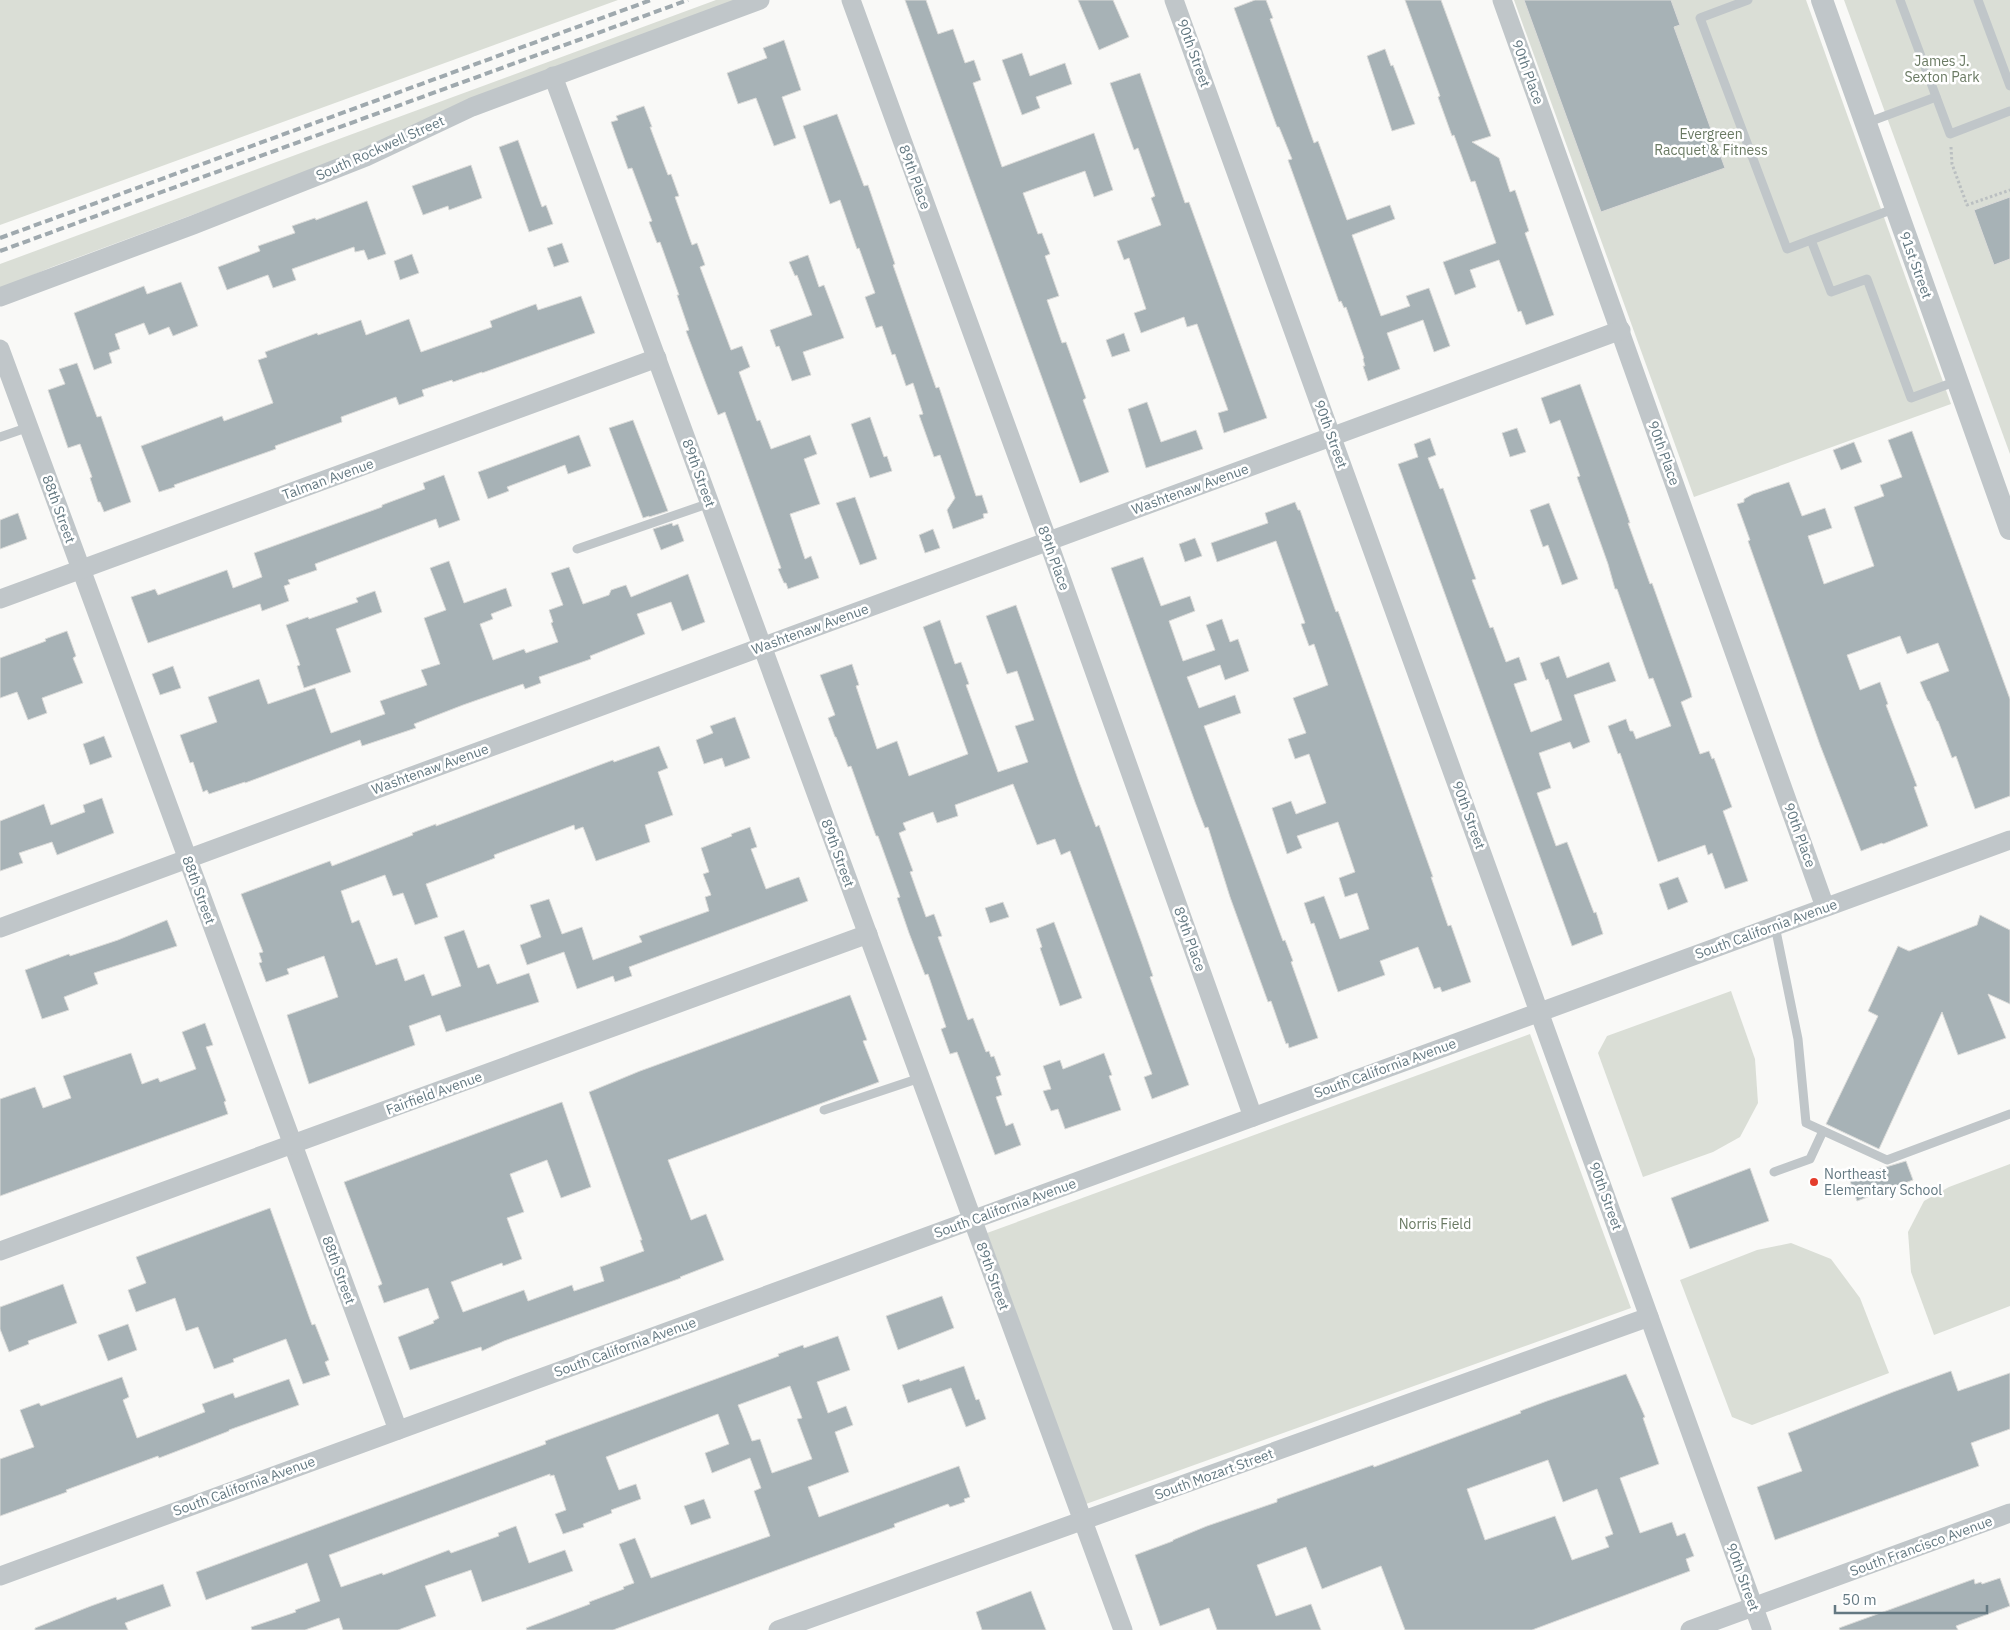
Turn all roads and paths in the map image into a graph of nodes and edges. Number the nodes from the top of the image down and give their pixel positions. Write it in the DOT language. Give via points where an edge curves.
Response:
graph roads {
  1 [pos="760,0"];
  2 [pos="850,0"];
  3 [pos="1174,0"];
  4 [pos="1502,0"];
  5 [pos="1748,0"];
  6 [pos="1822,0"];
  7 [pos="1900,0"];
  8 [pos="1978,0"];
  9 [pos="554,76"];
  10 [pos="2010,86"];
  11 [pos="1936,97"];
  12 [pos="2010,112"];
  13 [pos="1866,123"];
  14 [pos="1952,164"];
  15 [pos="2010,190"];
  16 [pos="1896,208"];
  17 [pos="1811,240"];
  18 [pos="0,297"];
  19 [pos="1621,330"];
  20 [pos="0,349"];
  21 [pos="657,358"];
  22 [pos="1957,381"];
  23 [pos="29,427"];
  24 [pos="1332,436"];
  25 [pos="0,437"];
  26 [pos="710,503"];
  27 [pos="2010,529"];
  28 [pos="1048,541"];
  29 [pos="577,549"];
  30 [pos="81,570"];
  31 [pos="0,600"];
  32 [pos="762,646"];
  33 [pos="2010,840"];
  34 [pos="187,858"];
  35 [pos="1826,907"];
  36 [pos="1775,926"];
  37 [pos="0,928"];
  38 [pos="868,934"];
  39 [pos="1540,1012"];
  40 [pos="920,1078"];
  41 [pos="824,1110"];
  42 [pos="2010,1114"];
  43 [pos="1253,1116"];
  44 [pos="1823,1131"];
  45 [pos="292,1144"];
  46 [pos="1774,1172"];
  47 [pos="972,1219"];
  48 [pos="0,1251"];
  49 [pos="1649,1317"];
  50 [pos="398,1430"];
  51 [pos="2010,1513"];
  52 [pos="1083,1521"];
  53 [pos="0,1576"];
  54 [pos="1754,1607"];
  55 [pos="778,1630"];
  56 [pos="1123,1630"];
  57 [pos="1690,1630"];
  58 [pos="1762,1630"];
  1 -- 9 [label="street, South Rockwell Street"];
  2 -- 28 [label="street, 89th Place"];
  3 -- 24 [label="street, 90th Street"];
  4 -- 19 [label="street, 90th Place"];
  5 -- 17 [label="lane" via="1700,18 1787,249"];
  6 -- 13 [label="street, 91st Street"];
  7 -- 11 [label="lane"];
  8 -- 10 [label="lane"];
  9 -- 18 [label="street, South Rockwell Street" via="472,107 366,157"];
  9 -- 21 [label="street, 89th Street"];
  11 -- 12 [label="lane" via="1950,134"];
  11 -- 13 [label="lane"];
  13 -- 16 [label="street, 91st Street"];
  14 -- 15 [label="path" via="1968,205"];
  16 -- 17 [label="lane"];
  16 -- 22 [label="street, 91st Street"];
  17 -- 22 [label="lane" via="1831,292 1866,279 1911,398"];
  19 -- 24 [label="street, Washtenaw Avenue"];
  19 -- 35 [label="street, 90th Place"];
  20 -- 23 [label="street, 88th Street"];
  21 -- 26 [label="street, 89th Street"];
  21 -- 30 [label="street, Talman Avenue"];
  22 -- 27 [label="street, 91st Street"];
  23 -- 25 [label="lane"];
  23 -- 30 [label="street, 88th Street"];
  24 -- 28 [label="street, Washtenaw Avenue"];
  24 -- 39 [label="street, 90th Street"];
  26 -- 29 [label="lane"];
  26 -- 32 [label="street, 89th Street"];
  28 -- 32 [label="street, Washtenaw Avenue"];
  28 -- 43 [label="street, 89th Place"];
  30 -- 31 [label="street, Talman Avenue"];
  30 -- 34 [label="street, 88th Street"];
  32 -- 34 [label="street, Washtenaw Avenue"];
  32 -- 38 [label="street, 89th Street"];
  33 -- 35 [label="street, South California Avenue"];
  34 -- 37 [label="street, Washtenaw Avenue"];
  34 -- 45 [label="street, 88th Street"];
  35 -- 36 [label="street, South California Avenue"];
  36 -- 39 [label="street, South California Avenue"];
  36 -- 44 [label="lane" via="1798,1039 1806,1123"];
  38 -- 40 [label="street, 89th Street"];
  38 -- 45 [label="street, Fairfield Avenue"];
  39 -- 43 [label="street, South California Avenue"];
  39 -- 49 [label="street, 90th Street"];
  40 -- 41 [label="lane"];
  40 -- 47 [label="street, 89th Street"];
  42 -- 44 [label="lane" via="1887,1160"];
  43 -- 47 [label="street, South California Avenue"];
  44 -- 46 [label="lane" via="1810,1159"];
  45 -- 48 [label="street, Fairfield Avenue"];
  45 -- 50 [label="street, 88th Street"];
  47 -- 50 [label="street, South California Avenue"];
  47 -- 52 [label="street, 89th Street"];
  49 -- 52 [label="street, South Mozart Street"];
  49 -- 54 [label="street, 90th Street"];
  50 -- 53 [label="street, South California Avenue"];
  51 -- 54 [label="street, South Francisco Avenue"];
  52 -- 55 [label="street, South Mozart Street"];
  52 -- 56 [label="street, 89th Street"];
  54 -- 57 [label="street, South Francisco Avenue"];
  54 -- 58 [label="street, 90th Street"];
}
